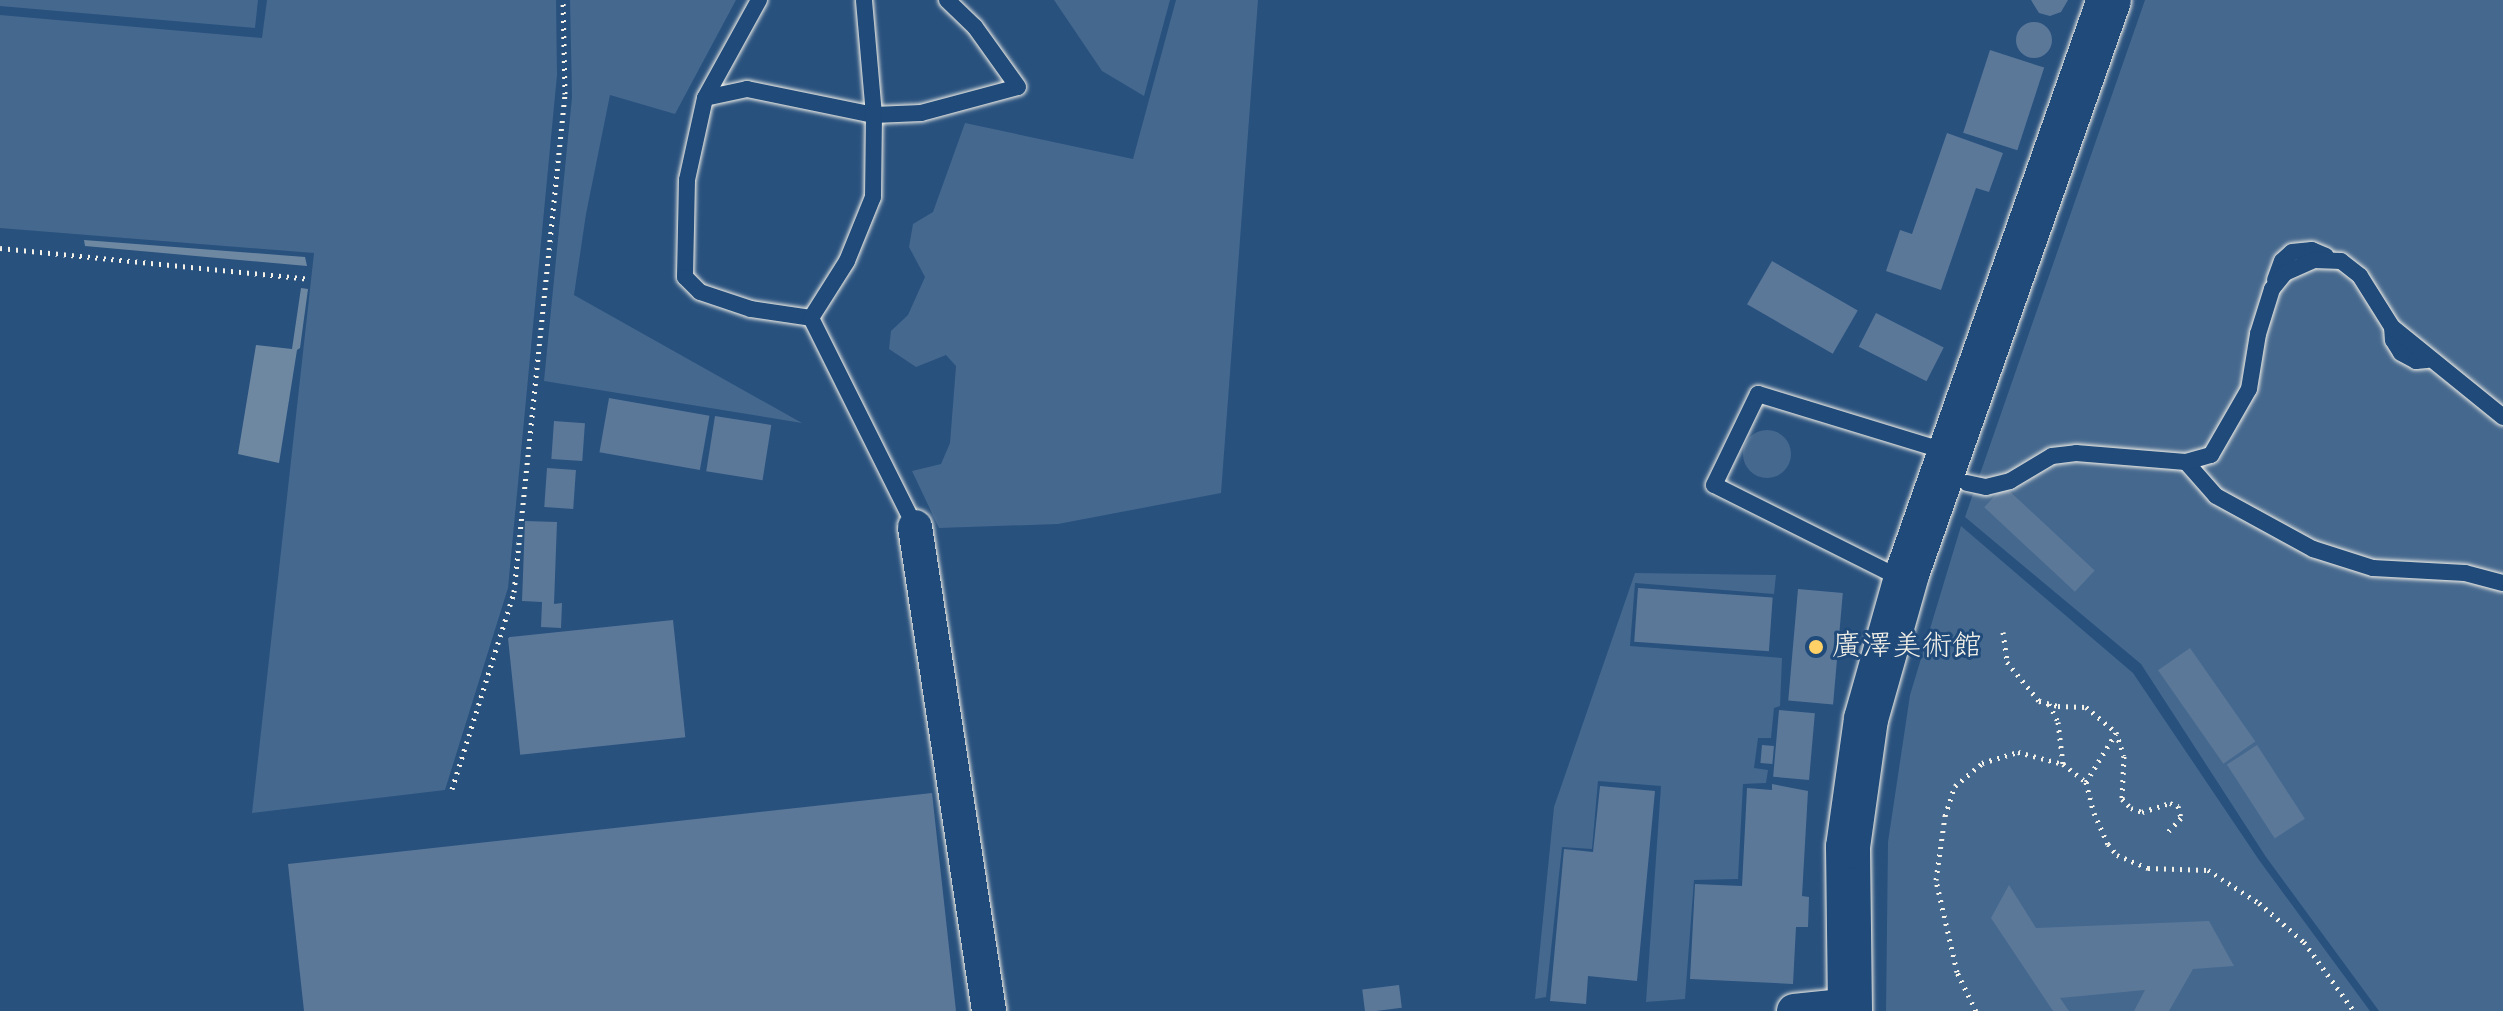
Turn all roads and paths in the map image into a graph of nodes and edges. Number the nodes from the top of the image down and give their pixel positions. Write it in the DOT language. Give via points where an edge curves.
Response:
graph roads {
  1 [pos="563,0"];
  2 [pos="759,0"];
  3 [pos="864,0"];
  4 [pos="947,0"];
  5 [pos="2109,0"];
  6 [pos="705,98"];
  7 [pos="874,115"];
  8 [pos="0,248"];
  9 [pos="308,279"];
  10 [pos="811,318"];
  11 [pos="2503,417"];
  12 [pos="2186,462"];
  13 [pos="1958,468"];
  14 [pos="915,527"];
  15 [pos="1905,581"];
  16 [pos="2503,583"];
  17 [pos="2003,632"];
  18 [pos="2048,703"];
  19 [pos="2116,732"];
  20 [pos="2063,764"];
  21 [pos="2086,782"];
  22 [pos="452,789"];
  23 [pos="2168,832"];
  24 [pos="1850,1008"];
  25 [pos="989,1011"];
  26 [pos="1794,1011"];
  27 [pos="1976,1011"];
  28 [pos="2354,1011"];
  1 -- 22 [label="path" via="565,94 514,592"];
  2 -- 6 [label="lane"];
  3 -- 7 [label="lane"];
  4 -- 7 [label="lane" via="975,27 1018,87 921,113"];
  5 -- 13 [label="street"];
  6 -- 7 [label="lane" via="747,89"];
  6 -- 10 [label="lane" via="687,180 685,277 700,292 751,309"];
  7 -- 10 [label="lane" via="873,197 847,261"];
  8 -- 9 [label="path"];
  10 -- 14 [label="lane"];
  11 -- 12 [label="lane" via="2392,327 2360,276 2336,261 2314,260 2285,273 2272,289 2249,389 2211,455"];
  12 -- 13 [label="lane" via="2076,453 2052,456 2010,481 1986,487"];
  12 -- 16 [label="lane" via="2216,496 2313,549 2373,568 2465,573"];
  13 -- 15 [label="street"];
  13 -- 15 [label="lane" via="1758,394 1714,485"];
  14 -- 25 [label="street"];
  15 -- 24 [label="street" via="1866,719 1848,847"];
  17 -- 18 [label="path" via="2007,662 2039,701"];
  18 -- 19 [label="path" via="2086,707"];
  18 -- 20 [label="path" via="2058,722"];
  19 -- 21 [label="path"];
  19 -- 23 [label="path" via="2124,756 2122,799 2142,812 2170,803 2178,806 2181,818"];
  20 -- 21 [label="path"];
  20 -- 27 [label="path" via="2018,752 1982,763 1955,786 1936,880 1957,972"];
  21 -- 28 [label="path" via="2094,813 2117,855 2148,868 2208,870 2259,903 2304,942"];
  24 -- 26 [label="street"];
}
